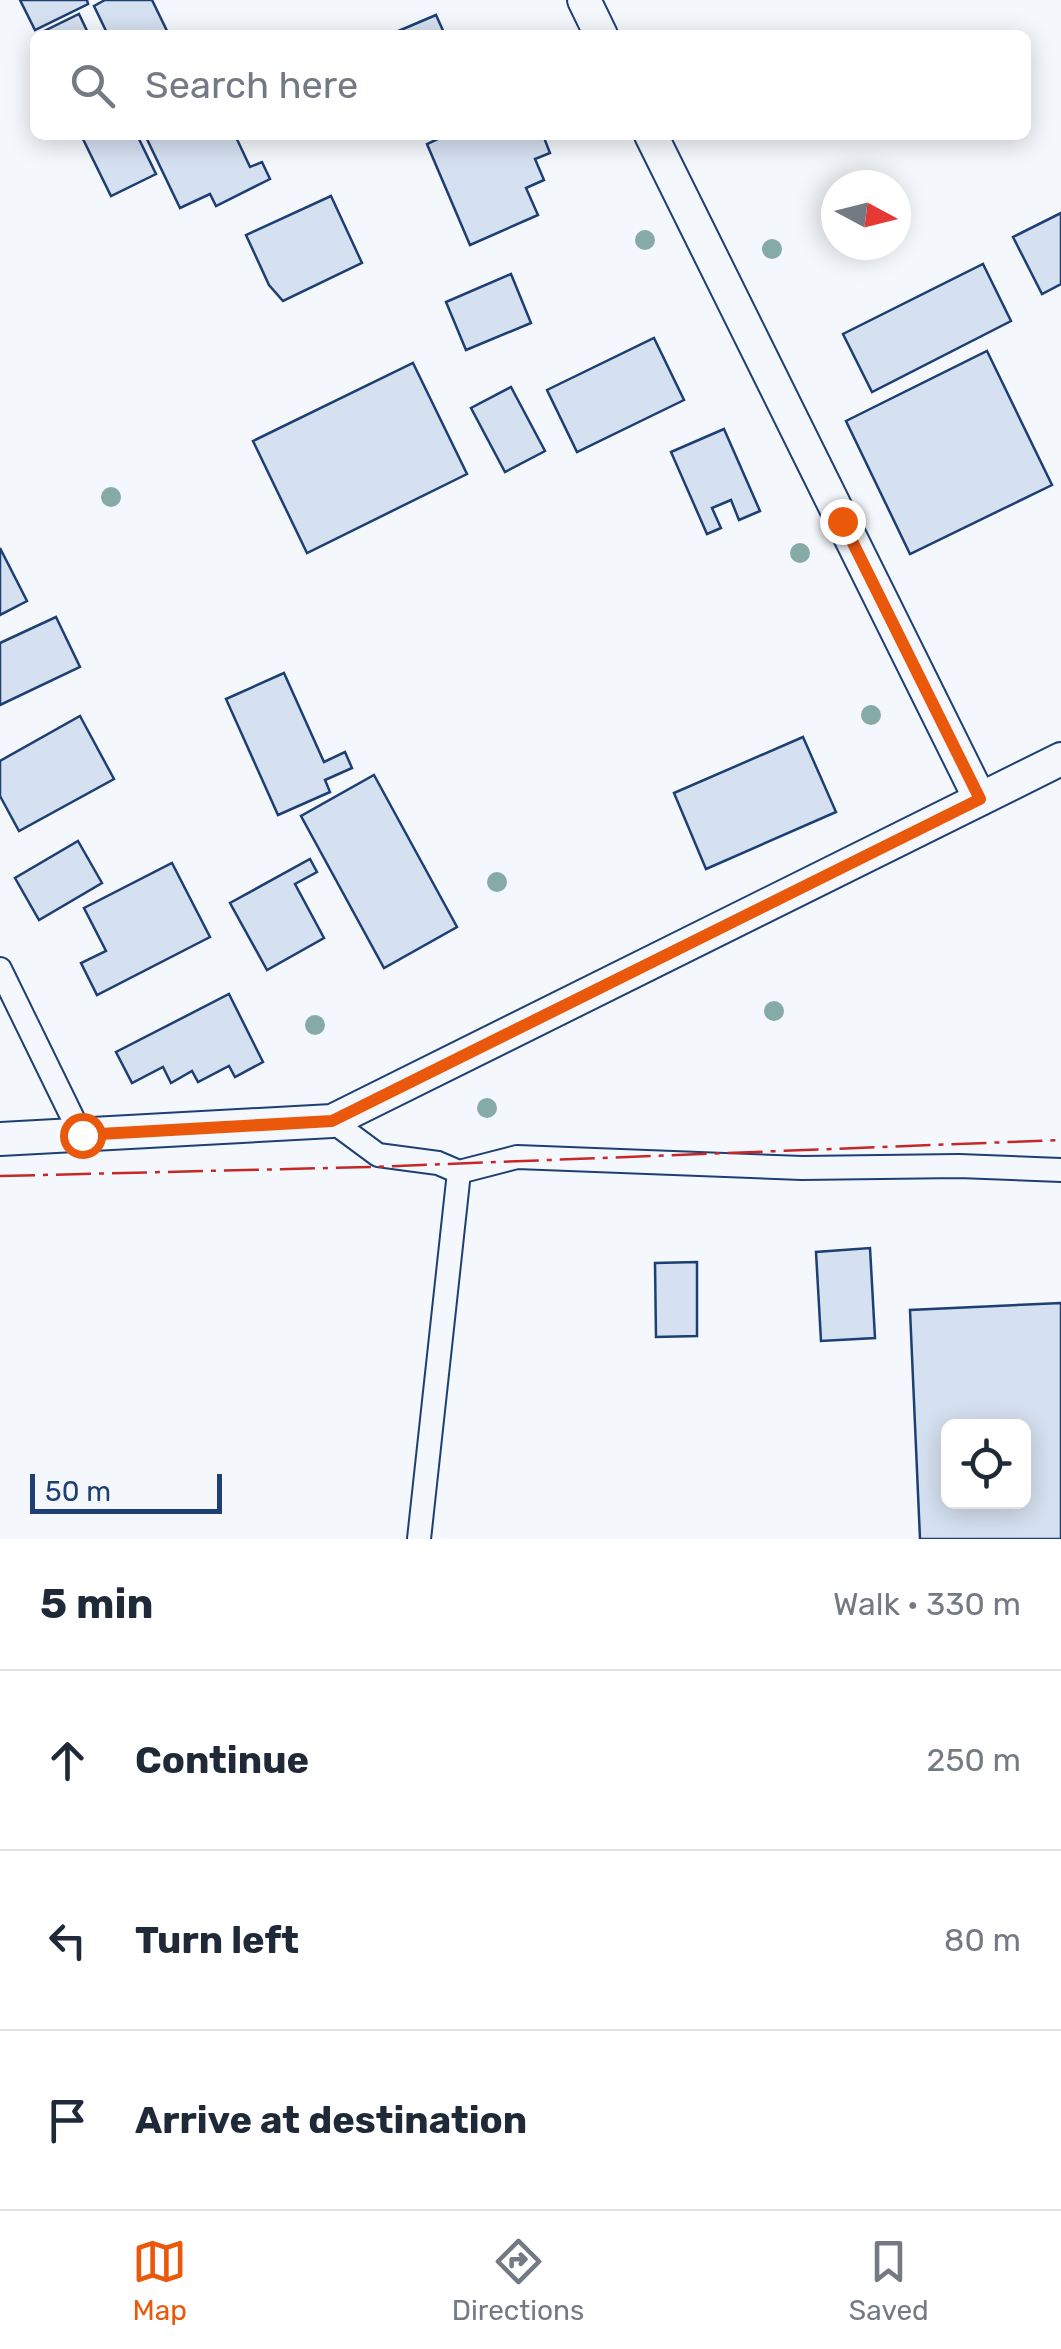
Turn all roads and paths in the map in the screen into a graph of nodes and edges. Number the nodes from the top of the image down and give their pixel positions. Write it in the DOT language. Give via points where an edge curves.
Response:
graph roads {
  1 [pos="584,0"];
  2 [pos="599,30"];
  3 [pos="653,140"];
  4 [pos="1061,759"];
  5 [pos="980,799"];
  6 [pos="0,969"];
  7 [pos="332,1121"];
  8 [pos="82,1135"];
  9 [pos="0,1139"];
  10 [pos="1061,1170"];
  11 [pos="459,1172"];
  12 [pos="419,1539"];
  1 -- 2 [label="street"];
  3 -- 5 [label="street"];
  4 -- 5 [label="street"];
  5 -- 7 [label="street"];
  6 -- 8 [label="street"];
  7 -- 8 [label="street"];
  7 -- 11 [label="street" via="378,1156"];
  8 -- 9 [label="street"];
  10 -- 11 [label="street" via="517,1157"];
  11 -- 12 [label="street"];
}
